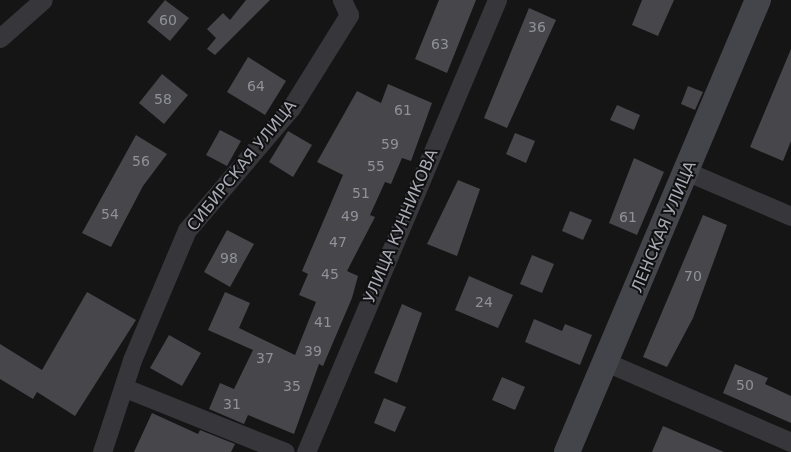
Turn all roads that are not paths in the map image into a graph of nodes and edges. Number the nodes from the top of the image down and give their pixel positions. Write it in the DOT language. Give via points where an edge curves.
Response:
graph roads {
  1 [pos="43,0"];
  2 [pos="342,0"];
  3 [pos="497,0"];
  4 [pos="758,0"];
  5 [pos="0,38"];
  6 [pos="688,172"];
  7 [pos="791,216"];
  8 [pos="606,362"];
  9 [pos="125,388"];
  10 [pos="791,442"];
  11 [pos="102,452"];
  12 [pos="285,452"];
  13 [pos="306,452"];
  14 [pos="567,452"];
  1 -- 5 [label="street"];
  2 -- 9 [label="street, СИБИРСКАЯ УЛИЦА" via="349,15 291,108 187,230 132,360"];
  3 -- 13 [label="street, УЛИЦА КУННИКОВА"];
  4 -- 6 [label="street, ЛЕНСКАЯ УЛИЦА"];
  6 -- 7 [label="street"];
  6 -- 8 [label="street, ЛЕНСКАЯ УЛИЦА"];
  8 -- 10 [label="street"];
  8 -- 14 [label="street, ЛЕНСКАЯ УЛИЦА"];
  9 -- 11 [label="street, СИБИРСКАЯ УЛИЦА"];
  9 -- 12 [label="street"];
}
